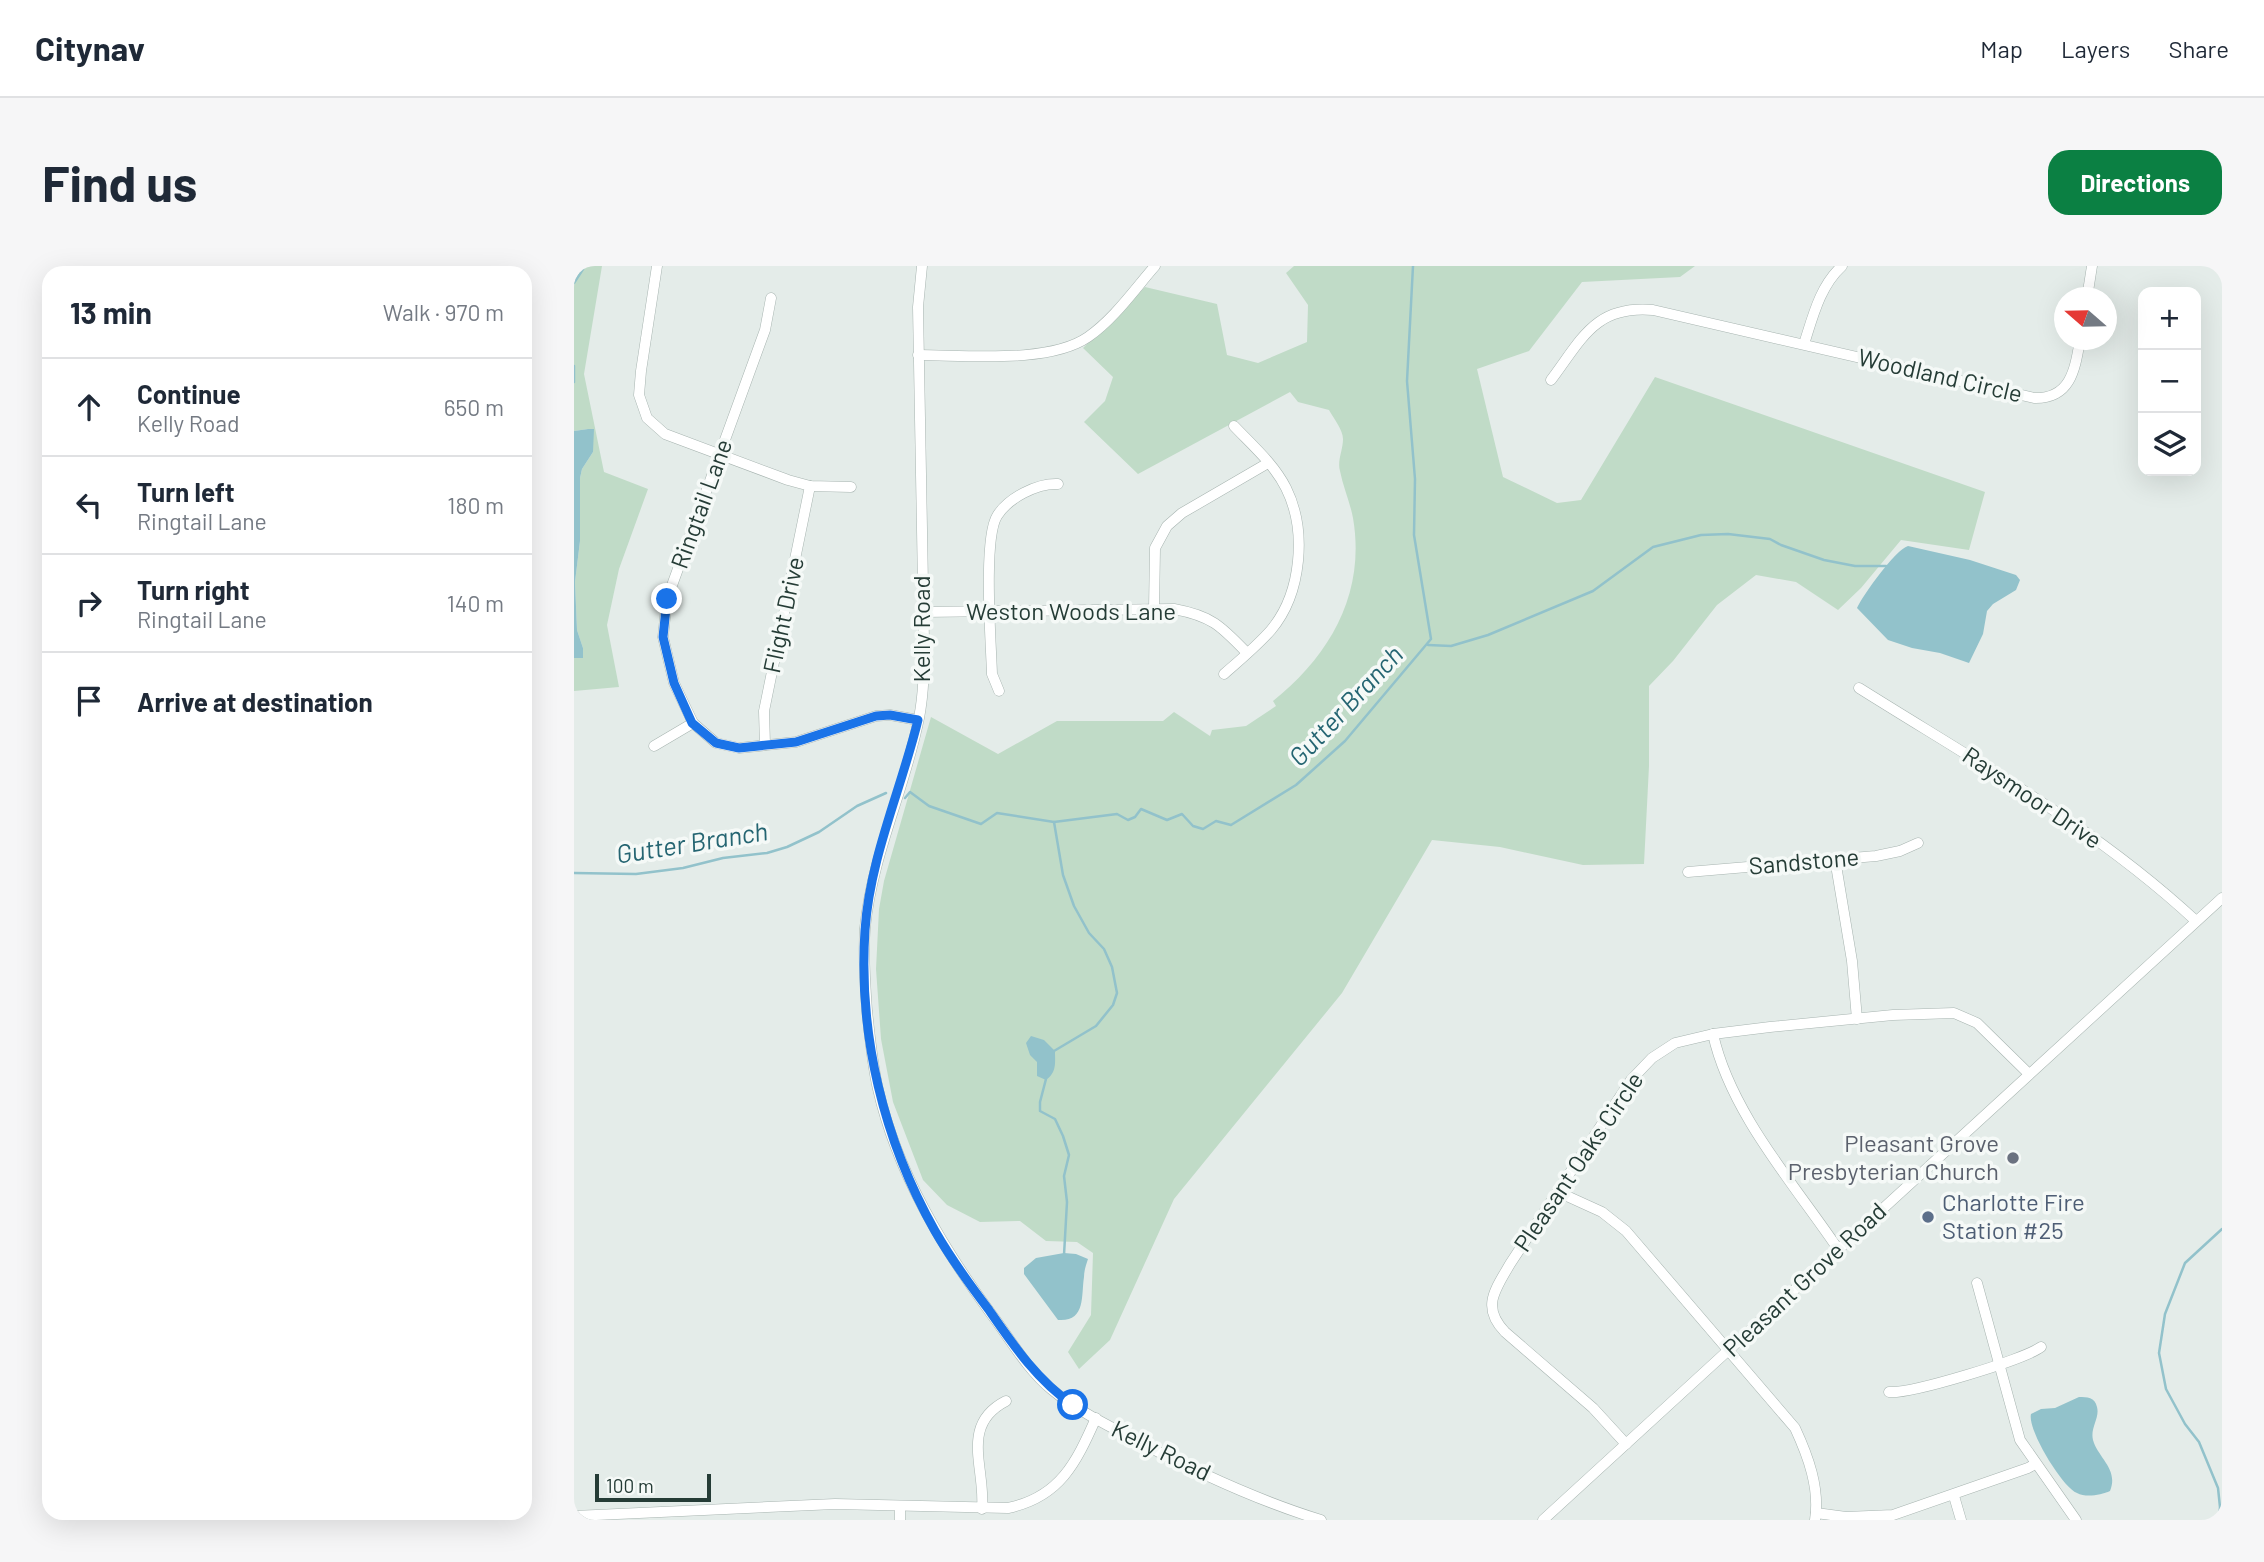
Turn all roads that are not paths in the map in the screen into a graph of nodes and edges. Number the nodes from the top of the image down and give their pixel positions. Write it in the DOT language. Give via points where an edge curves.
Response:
graph roads {
  1 [pos="657,266"];
  2 [pos="922,266"];
  3 [pos="1154,266"];
  4 [pos="1842,266"];
  5 [pos="2092,266"];
  6 [pos="2089,287"];
  7 [pos="771,298"];
  8 [pos="1804,344"];
  9 [pos="2078,350"];
  10 [pos="918,355"];
  11 [pos="1551,380"];
  12 [pos="1234,426"];
  13 [pos="719,455"];
  14 [pos="1268,463"];
  15 [pos="1058,484"];
  16 [pos="810,486"];
  17 [pos="851,487"];
  18 [pos="1154,610"];
  19 [pos="923,612"];
  20 [pos="990,612"];
  21 [pos="1247,653"];
  22 [pos="1224,674"];
  23 [pos="1859,688"];
  24 [pos="999,691"];
  25 [pos="918,720"];
  26 [pos="692,723"];
  27 [pos="765,745"];
  28 [pos="654,746"];
  29 [pos="1918,842"];
  30 [pos="1835,859"];
  31 [pos="1688,872"];
  32 [pos="2222,898"];
  33 [pos="2196,921"];
  34 [pos="1857,1019"];
  35 [pos="1713,1034"];
  36 [pos="2029,1074"];
  37 [pos="1558,1192"];
  38 [pos="1838,1249"];
  39 [pos="1977,1283"];
  40 [pos="2041,1347"];
  41 [pos="1728,1351"];
  42 [pos="1998,1365"];
  43 [pos="1889,1392"];
  44 [pos="1006,1401"];
  45 [pos="1096,1418"];
  46 [pos="1626,1444"];
  47 [pos="2035,1464"];
  48 [pos="1954,1496"];
  49 [pos="900,1506"];
  50 [pos="982,1509"];
  51 [pos="574,1516"];
  52 [pos="1815,1517"];
  53 [pos="900,1520"];
  54 [pos="1321,1520"];
  55 [pos="1544,1520"];
  56 [pos="1961,1520"];
  57 [pos="2076,1520"];
  1 -- 13 [label="street" via="639,395 647,418 665,434"];
  2 -- 10 [label="street, Kelly Road"];
  3 -- 10 [label="street" via="1099,327 1069,346 1038,354"];
  4 -- 8 [label="street" via="1829,279"];
  5 -- 6 [label="street"];
  7 -- 13 [label="street, Ringtail Lane" via="765,330"];
  8 -- 9 [label="street, Woodland Circle" via="2043,398 2056,394 2070,380"];
  8 -- 11 [label="street, Woodland Circle" via="1653,310 1625,310 1596,324"];
  10 -- 19 [label="street, Kelly Road"];
  12 -- 14 [label="street"];
  13 -- 16 [label="street"];
  13 -- 26 [label="street, Ringtail Lane" via="664,616 663,637 674,683"];
  14 -- 18 [label="street" via="1167,526 1155,548"];
  14 -- 21 [label="street" via="1286,488 1298,527 1298,566 1278,620"];
  15 -- 20 [label="street" via="1044,483 1012,501 997,516 990,538"];
  16 -- 17 [label="street"];
  16 -- 27 [label="street, Flight Drive" via="764,711"];
  18 -- 20 [label="street, Weston Woods Lane"];
  18 -- 21 [label="street, Weston Woods Lane" via="1199,614"];
  19 -- 20 [label="street, Weston Woods Lane"];
  19 -- 25 [label="street, Kelly Road" via="924,674"];
  20 -- 24 [label="street" via="992,674"];
  21 -- 22 [label="street"];
  23 -- 33 [label="street, Raysmoor Drive" via="2034,795"];
  25 -- 27 [label="street, Ringtail Lane" via="876,716 804,740"];
  25 -- 45 [label="street, Kelly Road" via="867,907 866,992 878,1089 923,1209 953,1259 1040,1379"];
  26 -- 27 [label="street, Ringtail Lane" via="727,747"];
  26 -- 28 [label="street"];
  29 -- 30 [label="street, Sandstone" via="1900,851"];
  30 -- 31 [label="street, Sandstone"];
  30 -- 34 [label="street"];
  32 -- 33 [label="street, Pleasant Grove Road"];
  33 -- 36 [label="street, Pleasant Grove Road"];
  34 -- 35 [label="street, Pleasant Oaks Circle"];
  34 -- 36 [label="street, Pleasant Oaks Circle" via="1930,1012 1964,1016"];
  35 -- 37 [label="street, Pleasant Oaks Circle" via="1675,1043 1643,1066"];
  35 -- 38 [label="street" via="1724,1069 1748,1116"];
  36 -- 38 [label="street, Pleasant Grove Road"];
  37 -- 41 [label="street" via="1602,1212 1626,1231"];
  37 -- 46 [label="street, Pleasant Oaks Circle" via="1496,1288 1492,1312 1505,1332 1593,1408"];
  38 -- 41 [label="street, Pleasant Grove Road"];
  39 -- 42 [label="street"];
  40 -- 42 [label="street"];
  41 -- 46 [label="street, Pleasant Grove Road"];
  41 -- 52 [label="street" via="1795,1428 1813,1479"];
  42 -- 43 [label="street" via="1904,1392"];
  42 -- 47 [label="street" via="2014,1425"];
  44 -- 50 [label="street" via="987,1416 979,1433"];
  45 -- 50 [label="street" via="1072,1467 1055,1486 1025,1504"];
  45 -- 54 [label="street, Kelly Road" via="1247,1493"];
  46 -- 55 [label="street, Pleasant Grove Road"];
  47 -- 48 [label="street"];
  47 -- 57 [label="street"];
  48 -- 52 [label="street" via="1885,1516"];
  48 -- 56 [label="street"];
  49 -- 50 [label="street"];
  49 -- 51 [label="street" via="835,1504"];
  49 -- 53 [label="street"];
}
